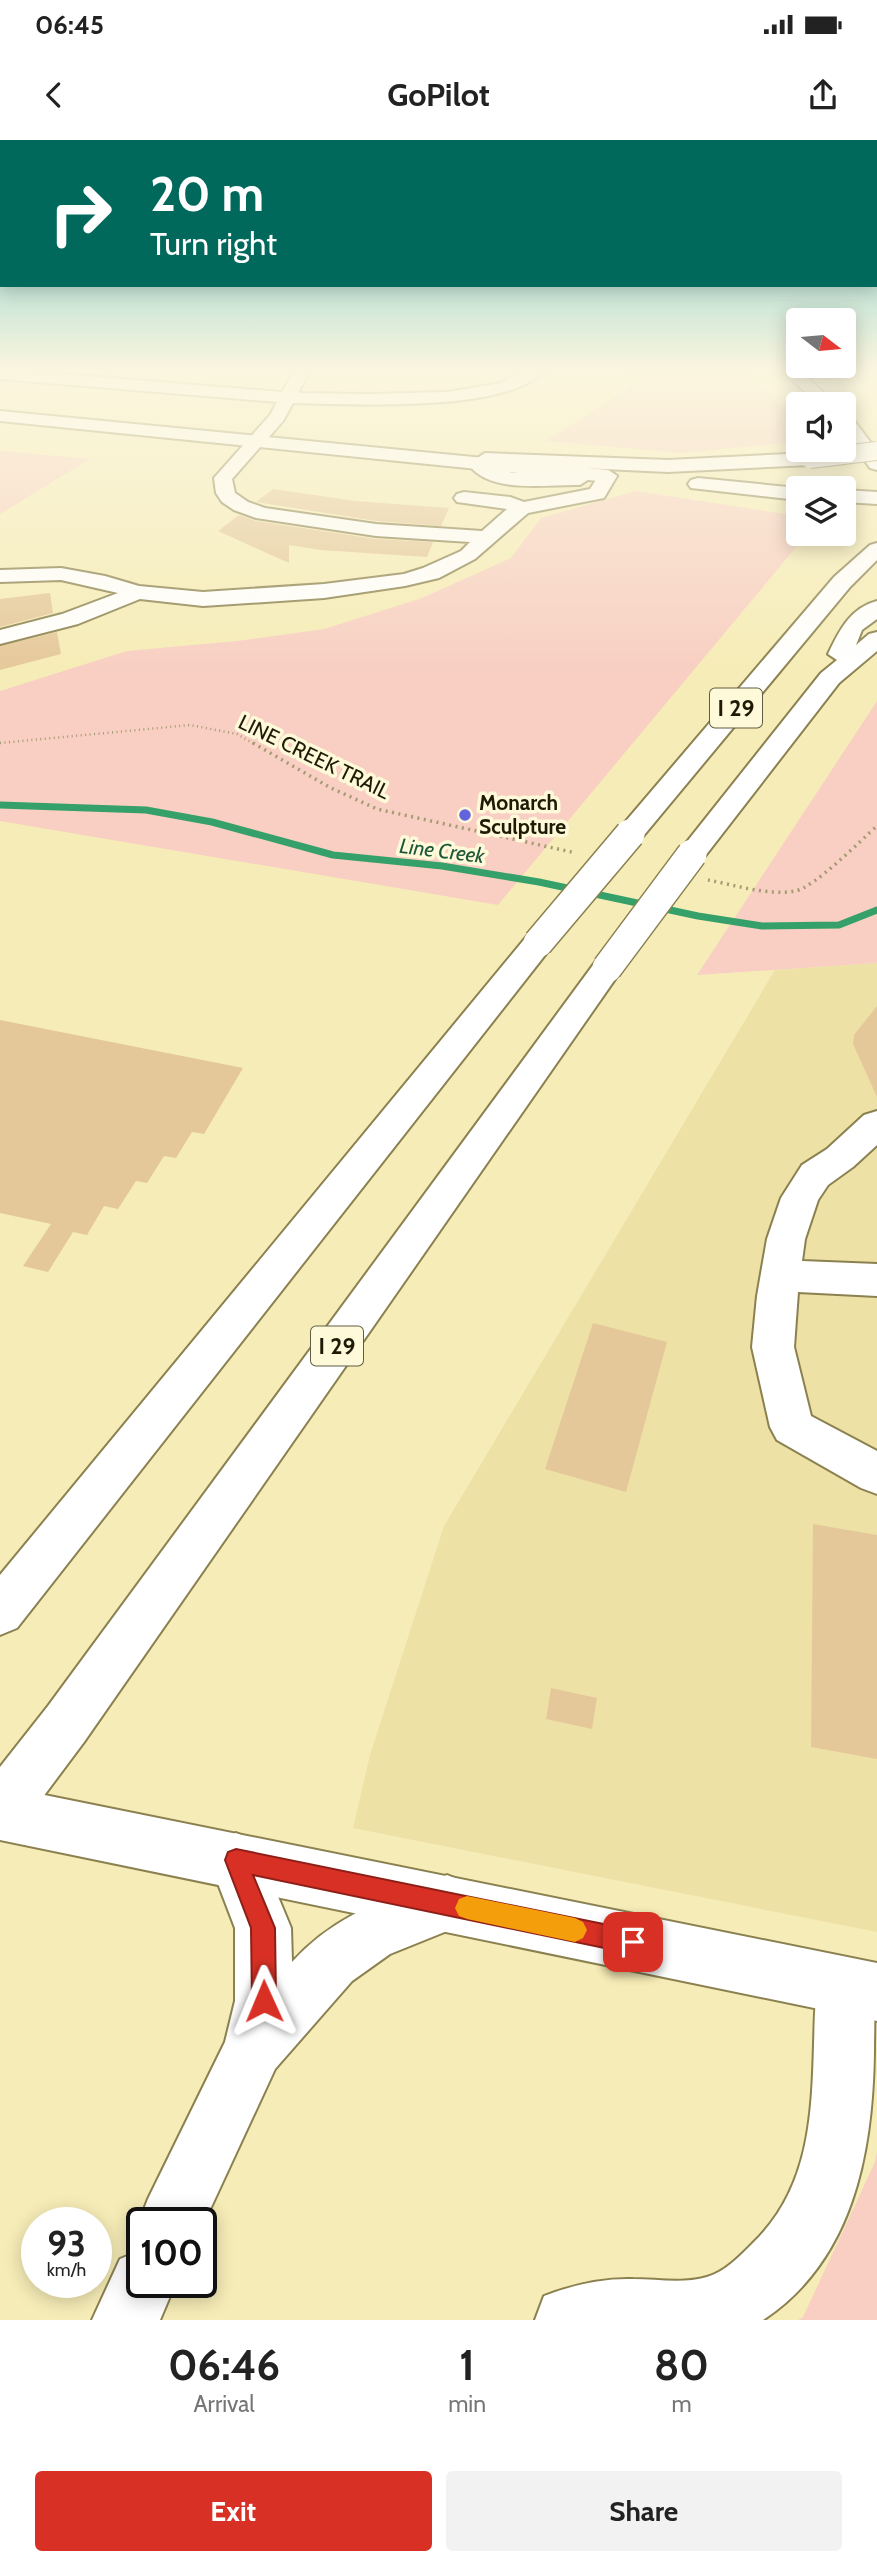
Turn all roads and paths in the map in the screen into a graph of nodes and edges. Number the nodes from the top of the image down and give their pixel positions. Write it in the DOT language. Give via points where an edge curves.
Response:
graph roads {
  1 [pos="229,471"];
  2 [pos="489,471"];
  3 [pos="607,479"];
  4 [pos="786,493"];
  5 [pos="856,497"];
  6 [pos="464,498"];
  7 [pos="877,498"];
  8 [pos="522,508"];
  9 [pos="877,524"];
  10 [pos="487,537"];
  11 [pos="877,549"];
  12 [pos="0,576"];
  13 [pos="842,582"];
  14 [pos="137,592"];
  15 [pos="877,608"];
  16 [pos="0,637"];
  17 [pos="877,639"];
  18 [pos="830,678"];
  19 [pos="0,743"];
  20 [pos="877,826"];
  21 [pos="578,854"];
  22 [pos="700,867"];
  23 [pos="877,1124"];
  24 [pos="781,1276"];
  25 [pos="877,1280"];
  26 [pos="877,1474"];
  27 [pos="0,1612"];
  28 [pos="0,1812"];
  29 [pos="236,1860"];
  30 [pos="447,1903"];
  31 [pos="861,1989"];
  32 [pos="254,2048"];
  33 [pos="178,2207"];
  34 [pos="135,2298"];
  35 [pos="125,2320"];
  36 [pos="568,2320"];
  1 -- 10 [label="main road" via="221,489 227,497 263,514 376,530"];
  2 -- 3 [label="main road" via="528,479"];
  3 -- 4 [label="main road"];
  3 -- 8 [label="main road" via="597,494 587,498"];
  5 -- 7 [label="main road"];
  6 -- 8 [label="main road"];
  8 -- 10 [label="main road"];
  9 -- 13 [label="main road"];
  10 -- 14 [label="main road" via="452,564 405,580 249,598 202,599"];
  11 -- 13 [label="main road, I 29"];
  12 -- 14 [label="main road" via="61,574"];
  13 -- 27 [label="main road, I 29, bridge" via="538,943"];
  14 -- 16 [label="main road" via="68,622"];
  15 -- 18 [label="main road" via="852,627"];
  17 -- 18 [label="main road, I 29"];
  18 -- 22 [label="main road, I 29"];
  19 -- 21 [label="path, LINE CREEK TRAIL" via="140,728 213,728 237,734 377,809"];
  20 -- 22 [label="path" via="799,891 776,892"];
  22 -- 28 [label="main road, I 29, bridge" via="607,968"];
  23 -- 24 [label="main road" via="815,1175 800,1198 786,1239"];
  24 -- 25 [label="main road"];
  24 -- 26 [label="main road" via="773,1347 792,1427"];
  28 -- 29 [label="main road"];
  29 -- 30 [label="main road"];
  29 -- 32 [label="main road" via="263,1928 264,2001"];
  30 -- 31 [label="main road"];
  30 -- 32 [label="main road" via="370,1934 332,1961"];
  31 -- 36 [label="main road" via="834,2167 802,2240 776,2270 746,2294 712,2309 674,2316 633,2312"];
  32 -- 33 [label="main road"];
  34 -- 35 [label="main road"];
}
